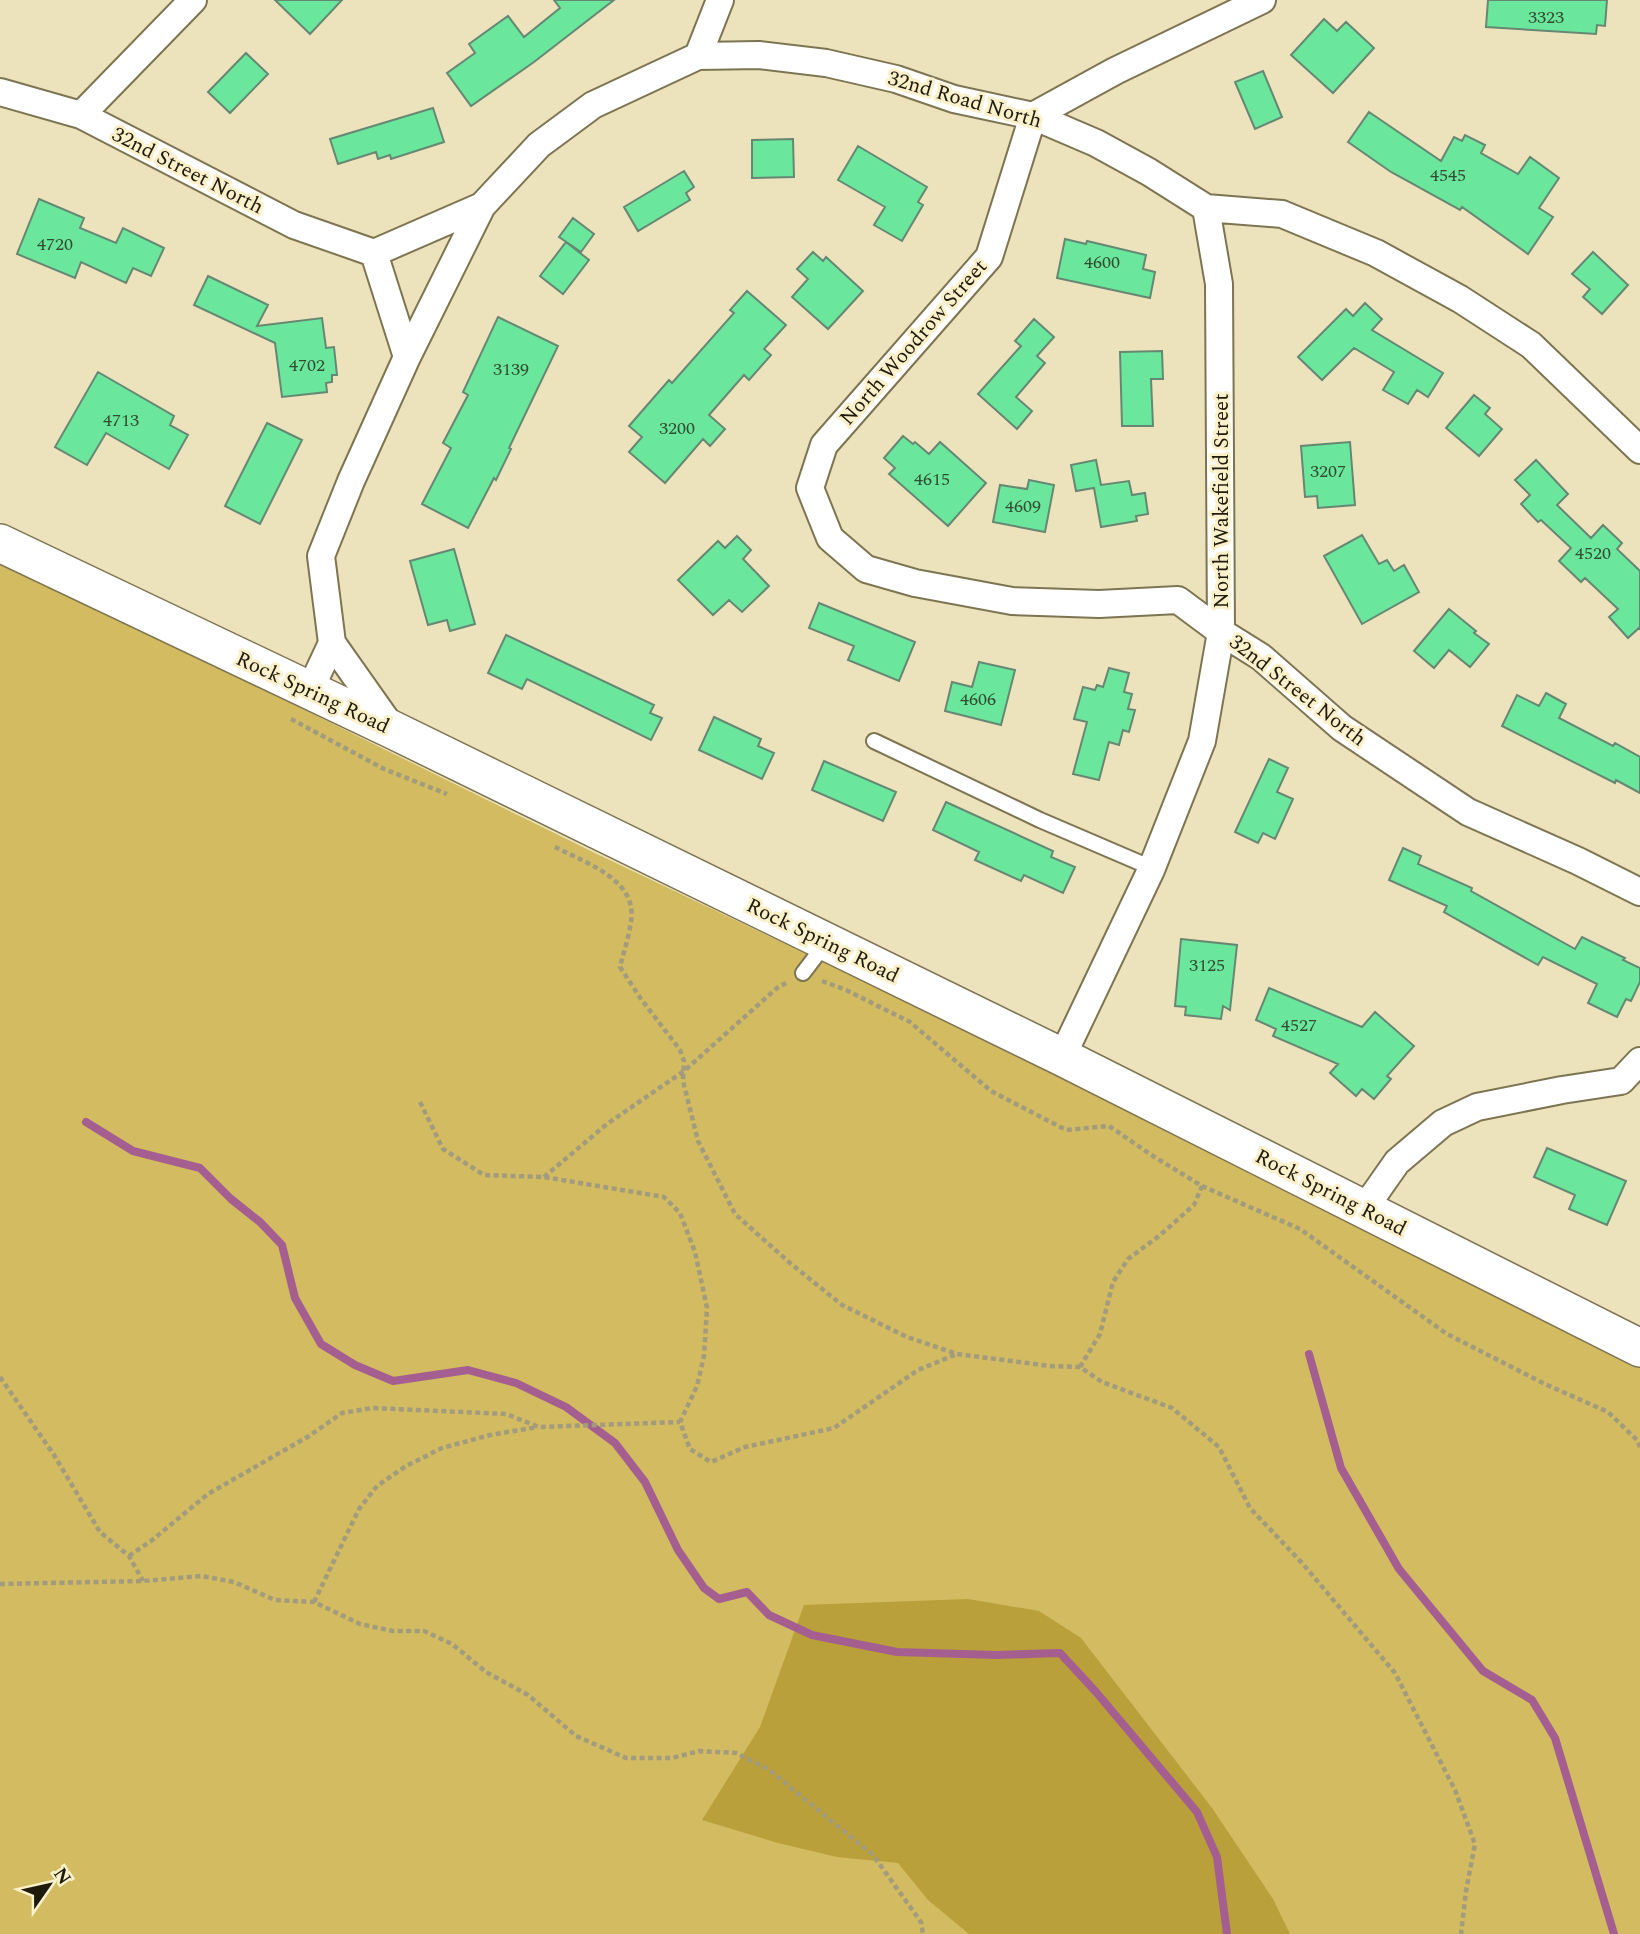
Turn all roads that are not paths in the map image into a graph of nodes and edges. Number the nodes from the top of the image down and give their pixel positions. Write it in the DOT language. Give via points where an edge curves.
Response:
graph roads {
  1 [pos="193,0"];
  2 [pos="720,0"];
  3 [pos="1262,0"];
  4 [pos="698,56"];
  5 [pos="0,92"];
  6 [pos="81,115"];
  7 [pos="1033,116"];
  8 [pos="482,205"];
  9 [pos="1206,208"];
  10 [pos="374,253"];
  11 [pos="407,358"];
  12 [pos="1640,450"];
  13 [pos="810,488"];
  14 [pos="0,543"];
  15 [pos="1221,632"];
  16 [pos="332,643"];
  17 [pos="300,704"];
  18 [pos="393,730"];
  19 [pos="874,741"];
  20 [pos="1152,868"];
  21 [pos="1640,892"];
  22 [pos="827,942"];
  23 [pos="803,973"];
  24 [pos="1062,1057"];
  25 [pos="1640,1061"];
  26 [pos="1364,1209"];
  27 [pos="1640,1348"];
  1 -- 6 [label="street"];
  2 -- 4 [label="street"];
  3 -- 7 [label="street"];
  4 -- 7 [label="street, 32nd Road North" via="760,55 826,63"];
  4 -- 8 [label="street" via="593,105 539,145"];
  5 -- 6 [label="street, 32nd Street North"];
  6 -- 10 [label="street, 32nd Street North" via="294,225"];
  7 -- 9 [label="street, 32nd Road North" via="1106,149"];
  7 -- 13 [label="street, North Woodrow Street" via="989,257 824,445"];
  8 -- 10 [label="street"];
  8 -- 11 [label="street"];
  9 -- 12 [label="street, 32nd Road North" via="1282,214 1377,253 1460,299 1531,345"];
  9 -- 15 [label="street, North Wakefield Street" via="1219,284"];
  10 -- 11 [label="street"];
  11 -- 16 [label="street" via="321,556"];
  13 -- 15 [label="street, 32nd Street North" via="830,538 866,569 1012,601 1099,604 1178,600"];
  14 -- 17 [label="street, Rock Spring Road"];
  15 -- 20 [label="street, North Wakefield Street" via="1202,741"];
  15 -- 21 [label="street, 32nd Street North" via="1261,657 1342,728 1468,813"];
  16 -- 17 [label="street"];
  16 -- 18 [label="street"];
  17 -- 18 [label="street, Rock Spring Road"];
  18 -- 22 [label="street, Rock Spring Road"];
  19 -- 20 [label="lane"];
  20 -- 24 [label="street, North Wakefield Street"];
  22 -- 23 [label="lane"];
  22 -- 24 [label="street, Rock Spring Road"];
  24 -- 26 [label="street, Rock Spring Road"];
  25 -- 26 [label="street" via="1621,1081 1477,1107 1443,1123 1397,1162"];
  26 -- 27 [label="street, Rock Spring Road"];
}
